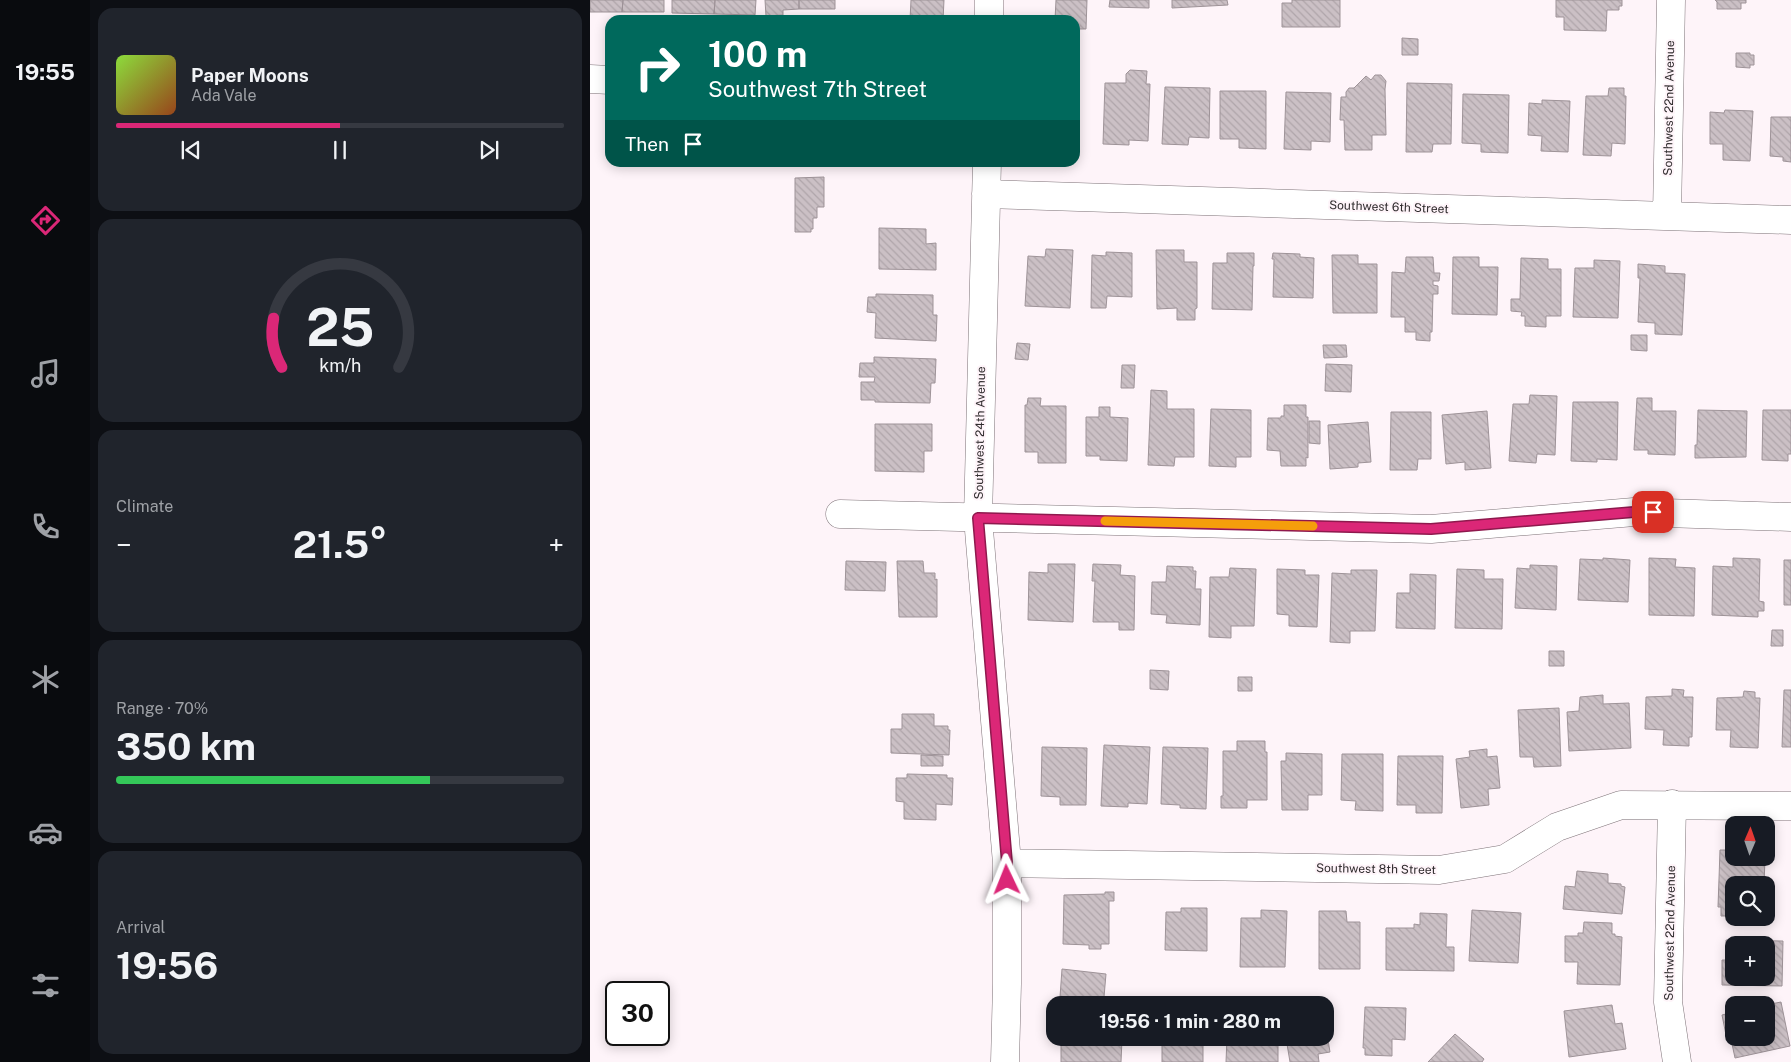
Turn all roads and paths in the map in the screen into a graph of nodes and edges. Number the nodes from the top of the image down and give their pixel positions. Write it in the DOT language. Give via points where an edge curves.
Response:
graph roads {
  1 [pos="989,0"];
  2 [pos="1671,0"];
  3 [pos="989,15"];
  4 [pos="590,79"];
  5 [pos="605,80"];
  6 [pos="986,167"];
  7 [pos="986,194"];
  8 [pos="1667,216"];
  9 [pos="1791,220"];
  10 [pos="840,514"];
  11 [pos="1791,516"];
  12 [pos="978,518"];
  13 [pos="1672,804"];
  14 [pos="1791,806"];
  15 [pos="1007,863"];
  16 [pos="1005,1062"];
  17 [pos="1677,1062"];
  1 -- 3 [label="street"];
  2 -- 8 [label="street, Southwest 22nd Avenue"];
  4 -- 5 [label="street"];
  6 -- 7 [label="street, Southwest 24th Avenue"];
  7 -- 8 [label="street, Southwest 6th Street"];
  7 -- 12 [label="street, Southwest 24th Avenue"];
  8 -- 9 [label="street, Southwest 6th Street"];
  10 -- 12 [label="street"];
  11 -- 12 [label="street" via="1634,512 1431,529"];
  12 -- 15 [label="street, Southwest 24th Avenue"];
  13 -- 14 [label="street, Southwest 8th Street"];
  13 -- 15 [label="street, Southwest 8th Street" via="1621,806 1557,827 1505,859 1439,870"];
  13 -- 17 [label="street, Southwest 22nd Avenue" via="1668,1002"];
  15 -- 16 [label="street, Southwest 24th Avenue"];
}
